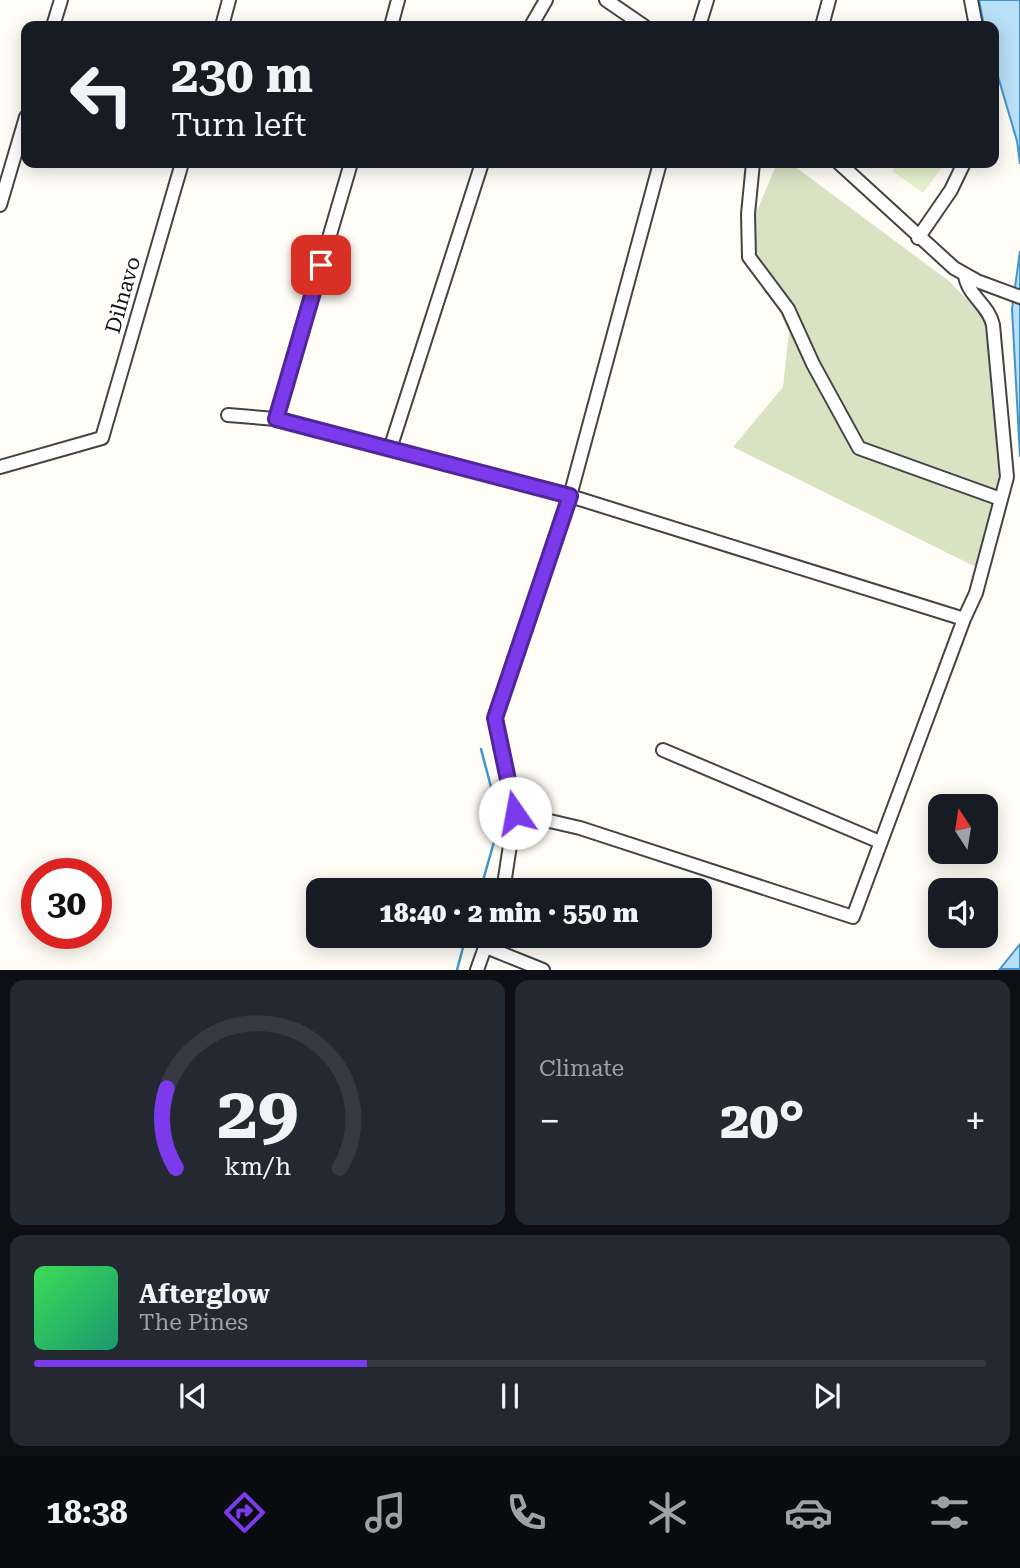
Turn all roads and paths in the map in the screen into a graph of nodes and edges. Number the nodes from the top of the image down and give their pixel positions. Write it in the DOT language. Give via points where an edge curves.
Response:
graph roads {
  1 [pos="61,0"];
  2 [pos="229,0"];
  3 [pos="398,0"];
  4 [pos="546,0"];
  5 [pos="606,0"];
  6 [pos="707,0"];
  7 [pos="829,0"];
  8 [pos="971,0"];
  9 [pos="55,21"];
  10 [pos="223,21"];
  11 [pos="392,21"];
  12 [pos="534,21"];
  13 [pos="637,21"];
  14 [pos="701,21"];
  15 [pos="823,21"];
  16 [pos="975,21"];
  17 [pos="21,134"];
  18 [pos="181,168"];
  19 [pos="350,168"];
  20 [pos="480,168"];
  21 [pos="659,168"];
  22 [pos="752,168"];
  23 [pos="844,168"];
  24 [pos="962,168"];
  25 [pos="0,205"];
  26 [pos="918,238"];
  27 [pos="965,275"];
  28 [pos="1020,297"];
  29 [pos="228,415"];
  30 [pos="276,419"];
  31 [pos="390,449"];
  32 [pos="0,467"];
  33 [pos="570,496"];
  34 [pos="995,497"];
  35 [pos="964,619"];
  36 [pos="663,750"];
  37 [pos="515,813"];
  38 [pos="880,842"];
  39 [pos="505,878"];
  40 [pos="485,948"];
  41 [pos="501,948"];
  42 [pos="477,970"];
  43 [pos="543,970"];
  1 -- 9 [label="street"];
  2 -- 10 [label="street"];
  3 -- 11 [label="street"];
  4 -- 12 [label="street"];
  5 -- 13 [label="street"];
  6 -- 14 [label="street"];
  7 -- 15 [label="street"];
  8 -- 16 [label="street"];
  17 -- 25 [label="street"];
  18 -- 32 [label="street, Dilnavo" via="102,438"];
  19 -- 30 [label="street"];
  20 -- 31 [label="street"];
  21 -- 33 [label="street"];
  22 -- 34 [label="street" via="749,257 788,309 859,448"];
  23 -- 26 [label="street"];
  24 -- 26 [label="street"];
  26 -- 27 [label="street"];
  27 -- 28 [label="street"];
  27 -- 35 [label="street" via="966,284 987,309 993,325 1007,477 976,593"];
  29 -- 30 [label="street"];
  30 -- 31 [label="street"];
  31 -- 33 [label="street"];
  33 -- 35 [label="street"];
  33 -- 37 [label="street" via="495,718"];
  35 -- 38 [label="street"];
  36 -- 38 [label="street"];
  37 -- 38 [label="street" via="580,828 853,917"];
  37 -- 39 [label="street"];
  40 -- 42 [label="street"];
  41 -- 43 [label="street"];
}
